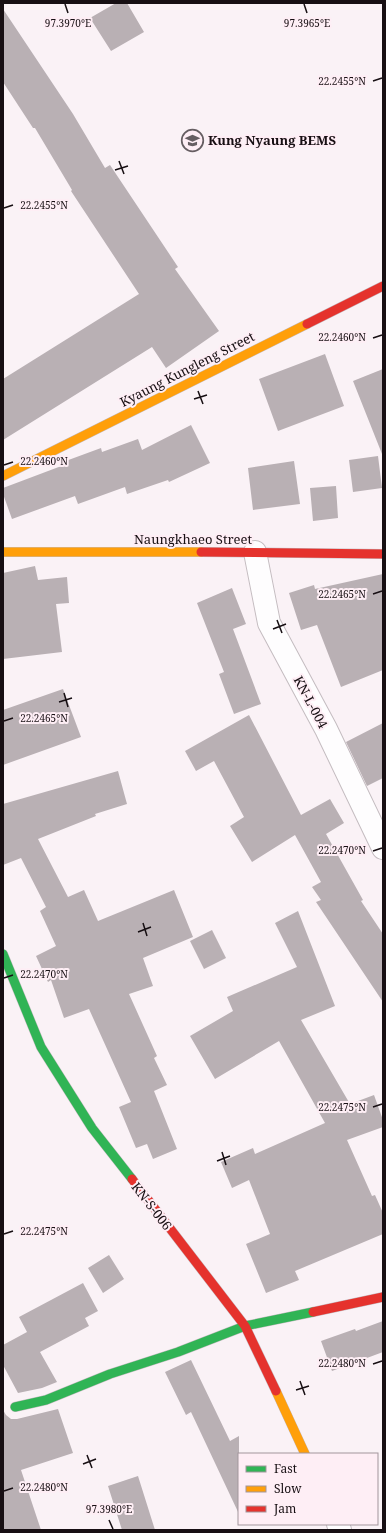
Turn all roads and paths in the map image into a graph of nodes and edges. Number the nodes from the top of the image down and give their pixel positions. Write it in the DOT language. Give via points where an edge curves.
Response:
graph roads {
  1 [pos="383,286"];
  2 [pos="3,476"];
  3 [pos="3,552"];
  4 [pos="256,552"];
  5 [pos="383,555"];
  6 [pos="383,848"];
  7 [pos="3,954"];
  8 [pos="383,1298"];
  9 [pos="246,1326"];
  10 [pos="15,1407"];
  11 [pos="305,1453"];
  1 -- 2 [label="street, Kyaung Kungleng Street"];
  3 -- 4 [label="street, Naungkhaeo Street"];
  4 -- 5 [label="street, Naungkhaeo Street"];
  4 -- 6 [label="street, KN-L-004" via="269,624 326,729"];
  7 -- 9 [label="street, KN-S-006" via="41,1047 92,1128"];
  8 -- 9 [label="street"];
  9 -- 10 [label="street" via="110,1374 46,1400"];
  9 -- 11 [label="street, KN-S-006"];
}
